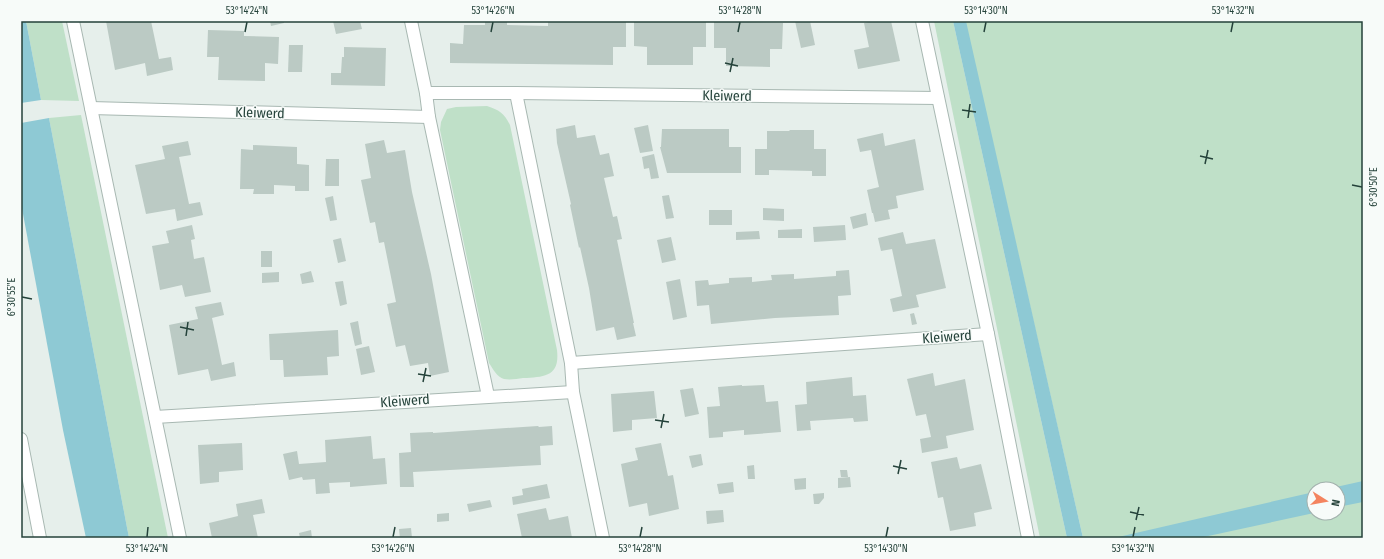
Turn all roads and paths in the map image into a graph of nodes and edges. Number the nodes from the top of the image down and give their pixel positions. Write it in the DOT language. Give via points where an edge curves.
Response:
graph roads {
  1 [pos="72,21"];
  2 [pos="411,21"];
  3 [pos="922,21"];
  4 [pos="426,93"];
  5 [pos="516,93"];
  6 [pos="938,98"];
  7 [pos="91,108"];
  8 [pos="429,117"];
  9 [pos="988,334"];
  10 [pos="571,363"];
  11 [pos="573,392"];
  12 [pos="488,396"];
  13 [pos="155,417"];
  14 [pos="21,439"];
  15 [pos="40,538"];
  16 [pos="180,538"];
  17 [pos="603,538"];
  18 [pos="1028,538"];
  1 -- 7 [label="street"];
  2 -- 4 [label="street"];
  3 -- 6 [label="street, Kleiwerd"];
  4 -- 5 [label="street, Kleiwerd"];
  4 -- 8 [label="street"];
  5 -- 6 [label="street, Kleiwerd"];
  5 -- 10 [label="street"];
  6 -- 9 [label="street, Kleiwerd"];
  7 -- 8 [label="street, Kleiwerd"];
  7 -- 13 [label="street"];
  8 -- 12 [label="street"];
  9 -- 10 [label="street, Kleiwerd"];
  9 -- 18 [label="street, Kleiwerd"];
  10 -- 11 [label="street"];
  11 -- 12 [label="street, Kleiwerd"];
  11 -- 17 [label="street"];
  12 -- 13 [label="street, Kleiwerd"];
  13 -- 16 [label="street"];
  14 -- 15 [label="street"];
}
